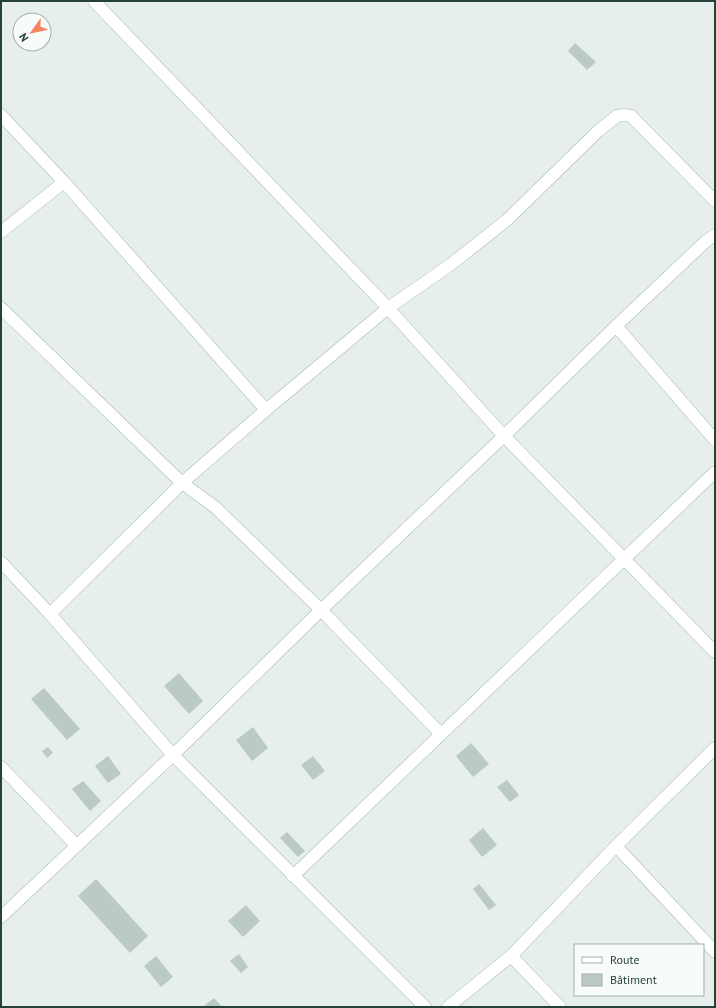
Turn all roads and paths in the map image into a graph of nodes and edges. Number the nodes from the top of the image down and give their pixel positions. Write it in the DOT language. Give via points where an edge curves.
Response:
graph roads {
  1 [pos="94,1"];
  2 [pos="1,115"];
  3 [pos="64,182"];
  4 [pos="715,201"];
  5 [pos="1,232"];
  6 [pos="715,235"];
  7 [pos="1,308"];
  8 [pos="388,308"];
  9 [pos="616,326"];
  10 [pos="266,410"];
  11 [pos="504,436"];
  12 [pos="715,440"];
  13 [pos="715,472"];
  14 [pos="182,483"];
  15 [pos="624,557"];
  16 [pos="1,562"];
  17 [pos="321,610"];
  18 [pos="50,614"];
  19 [pos="715,652"];
  20 [pos="440,733"];
  21 [pos="715,748"];
  22 [pos="173,755"];
  23 [pos="1,767"];
  24 [pos="76,846"];
  25 [pos="616,846"];
  26 [pos="293,876"];
  27 [pos="1,917"];
  28 [pos="715,952"];
  29 [pos="512,956"];
  30 [pos="424,1007"];
  31 [pos="448,1007"];
  32 [pos="560,1007"];
  1 -- 8 [label="street"];
  2 -- 3 [label="street"];
  3 -- 5 [label="street"];
  3 -- 10 [label="street"];
  4 -- 8 [label="street" via="631,116 617,116 598,131 507,220 450,265"];
  6 -- 9 [label="street" via="704,242"];
  7 -- 14 [label="street"];
  8 -- 10 [label="street"];
  8 -- 11 [label="street"];
  9 -- 11 [label="street"];
  9 -- 12 [label="street"];
  10 -- 14 [label="street"];
  11 -- 15 [label="street"];
  11 -- 17 [label="street"];
  13 -- 15 [label="street"];
  14 -- 17 [label="street" via="215,507"];
  14 -- 18 [label="street"];
  15 -- 19 [label="street"];
  15 -- 20 [label="street"];
  16 -- 18 [label="street"];
  17 -- 20 [label="street"];
  17 -- 22 [label="street"];
  18 -- 22 [label="street"];
  20 -- 26 [label="street"];
  21 -- 25 [label="street"];
  22 -- 24 [label="street"];
  22 -- 26 [label="street"];
  23 -- 24 [label="street"];
  24 -- 27 [label="street"];
  25 -- 28 [label="street"];
  25 -- 29 [label="street"];
  26 -- 30 [label="street"];
  29 -- 31 [label="street"];
  29 -- 32 [label="street"];
}
